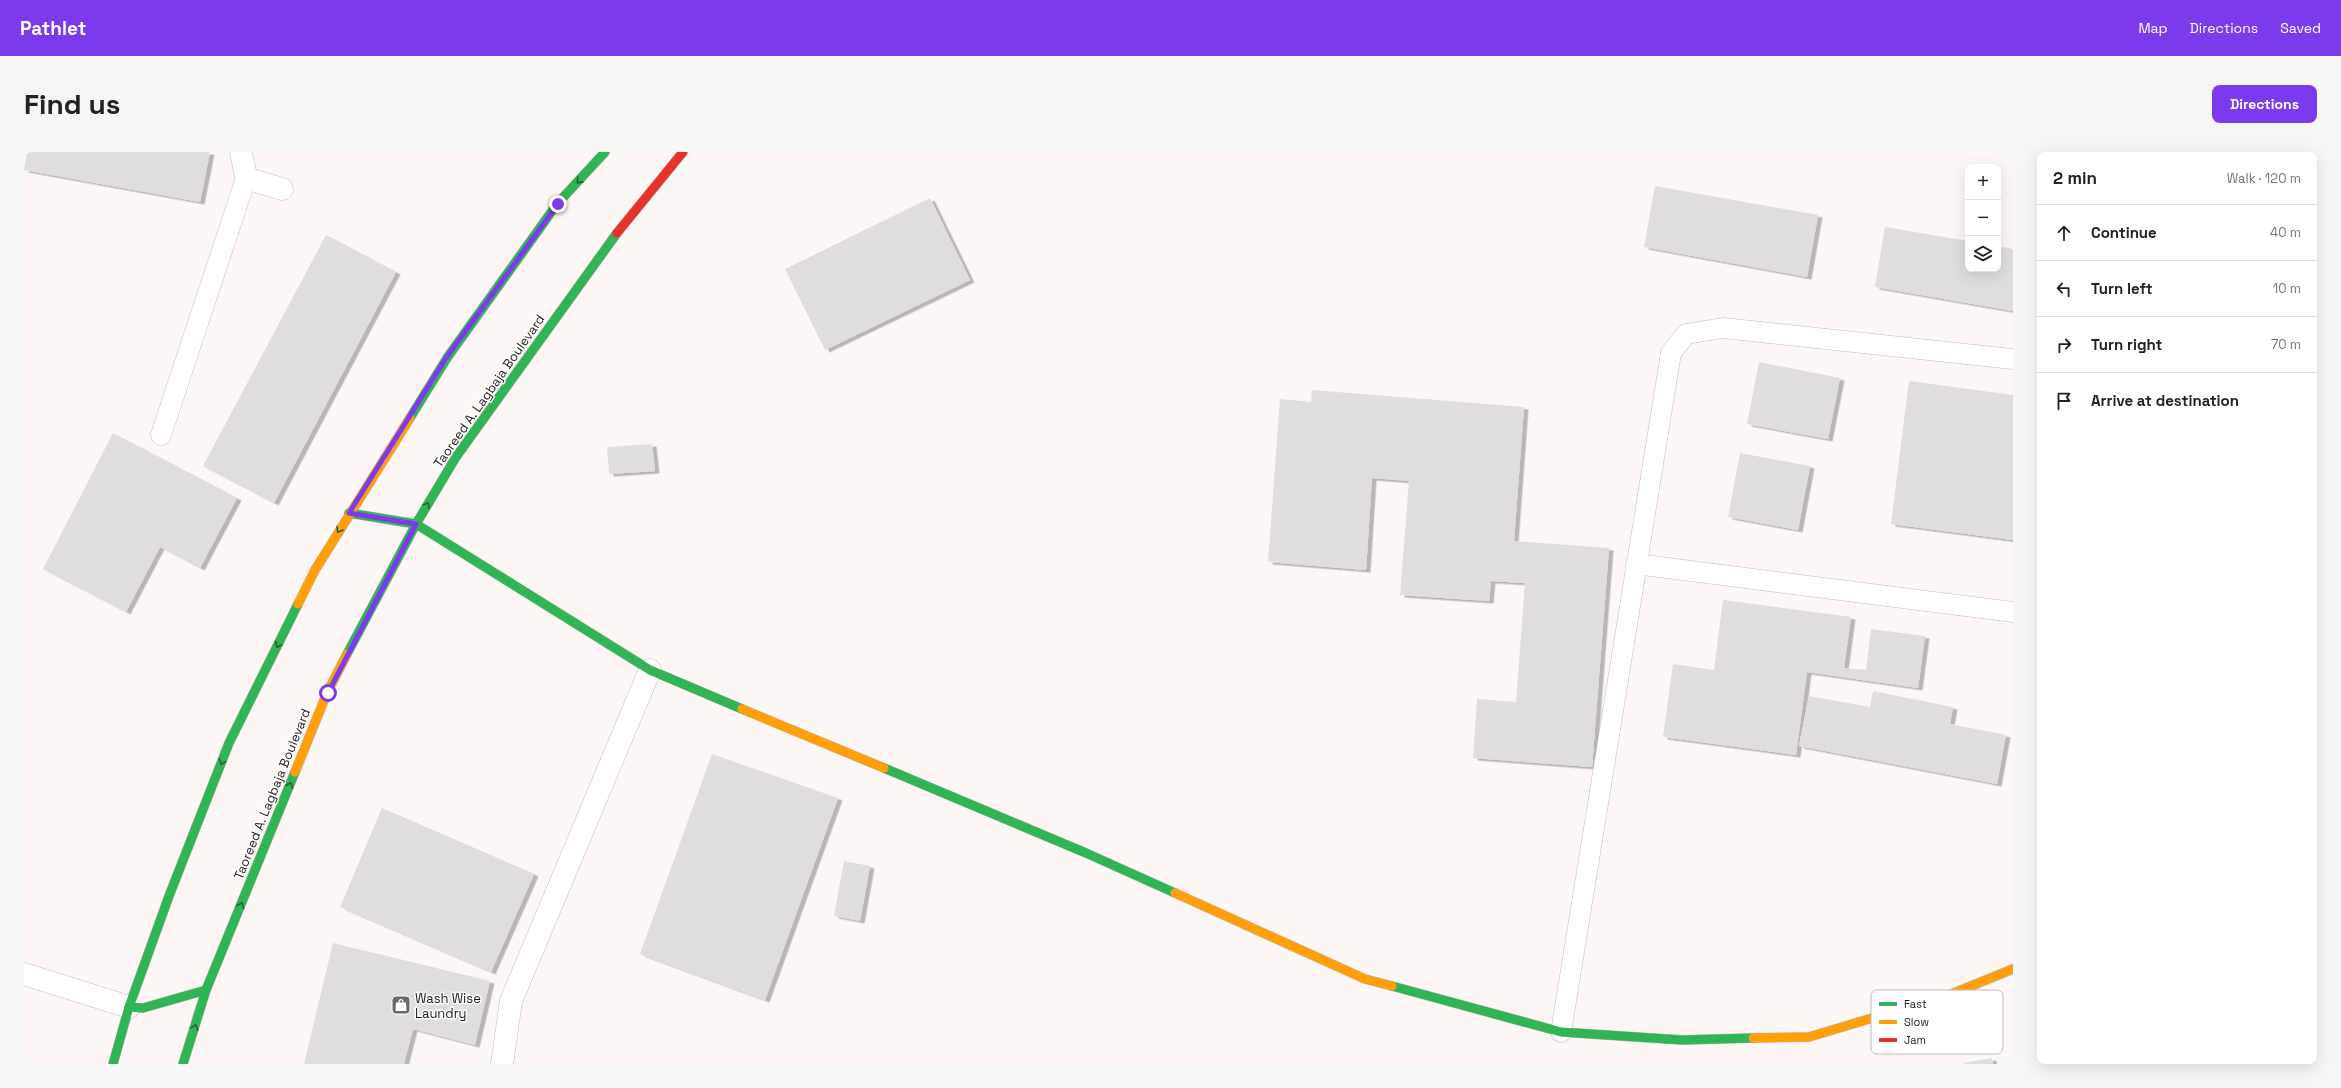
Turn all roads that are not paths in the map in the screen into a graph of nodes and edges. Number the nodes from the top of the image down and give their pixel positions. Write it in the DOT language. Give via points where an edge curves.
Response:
graph roads {
  1 [pos="242,152"];
  2 [pos="683,152"];
  3 [pos="602,154"];
  4 [pos="246,178"];
  5 [pos="282,189"];
  6 [pos="2013,359"];
  7 [pos="161,435"];
  8 [pos="349,513"];
  9 [pos="416,524"];
  10 [pos="1636,564"];
  11 [pos="2013,612"];
  12 [pos="650,670"];
  13 [pos="2013,969"];
  14 [pos="24,974"];
  15 [pos="206,990"];
  16 [pos="1961,990"];
  17 [pos="129,1007"];
  18 [pos="1871,1018"];
  19 [pos="1561,1032"];
  20 [pos="113,1064"];
  21 [pos="183,1064"];
  22 [pos="502,1064"];
  1 -- 4 [label="street"];
  9 -- 2 [label="street, Taoreed A. Lagbaja Boulevard, one-way" via="460,451 631,213"];
  3 -- 8 [label="street, one-way" via="558,204 522,251 446,358"];
  4 -- 5 [label="street"];
  4 -- 7 [label="lane"];
  6 -- 10 [label="lane" via="1723,328 1686,334 1671,353"];
  8 -- 9 [label="street"];
  8 -- 17 [label="street, one-way" via="315,570 229,743"];
  9 -- 12 [label="street"];
  15 -- 9 [label="street, Taoreed A. Lagbaja Boulevard, one-way" via="328,693"];
  10 -- 11 [label="lane"];
  10 -- 19 [label="lane"];
  12 -- 19 [label="street" via="1086,853 1365,980"];
  12 -- 22 [label="street" via="511,1001"];
  13 -- 16 [label="street"];
  14 -- 17 [label="street"];
  15 -- 17 [label="street" via="143,1008"];
  21 -- 15 [label="street, Taoreed A. Lagbaja Boulevard, one-way"];
  17 -- 20 [label="street"];
  18 -- 19 [label="street" via="1809,1037 1682,1040"];
}
